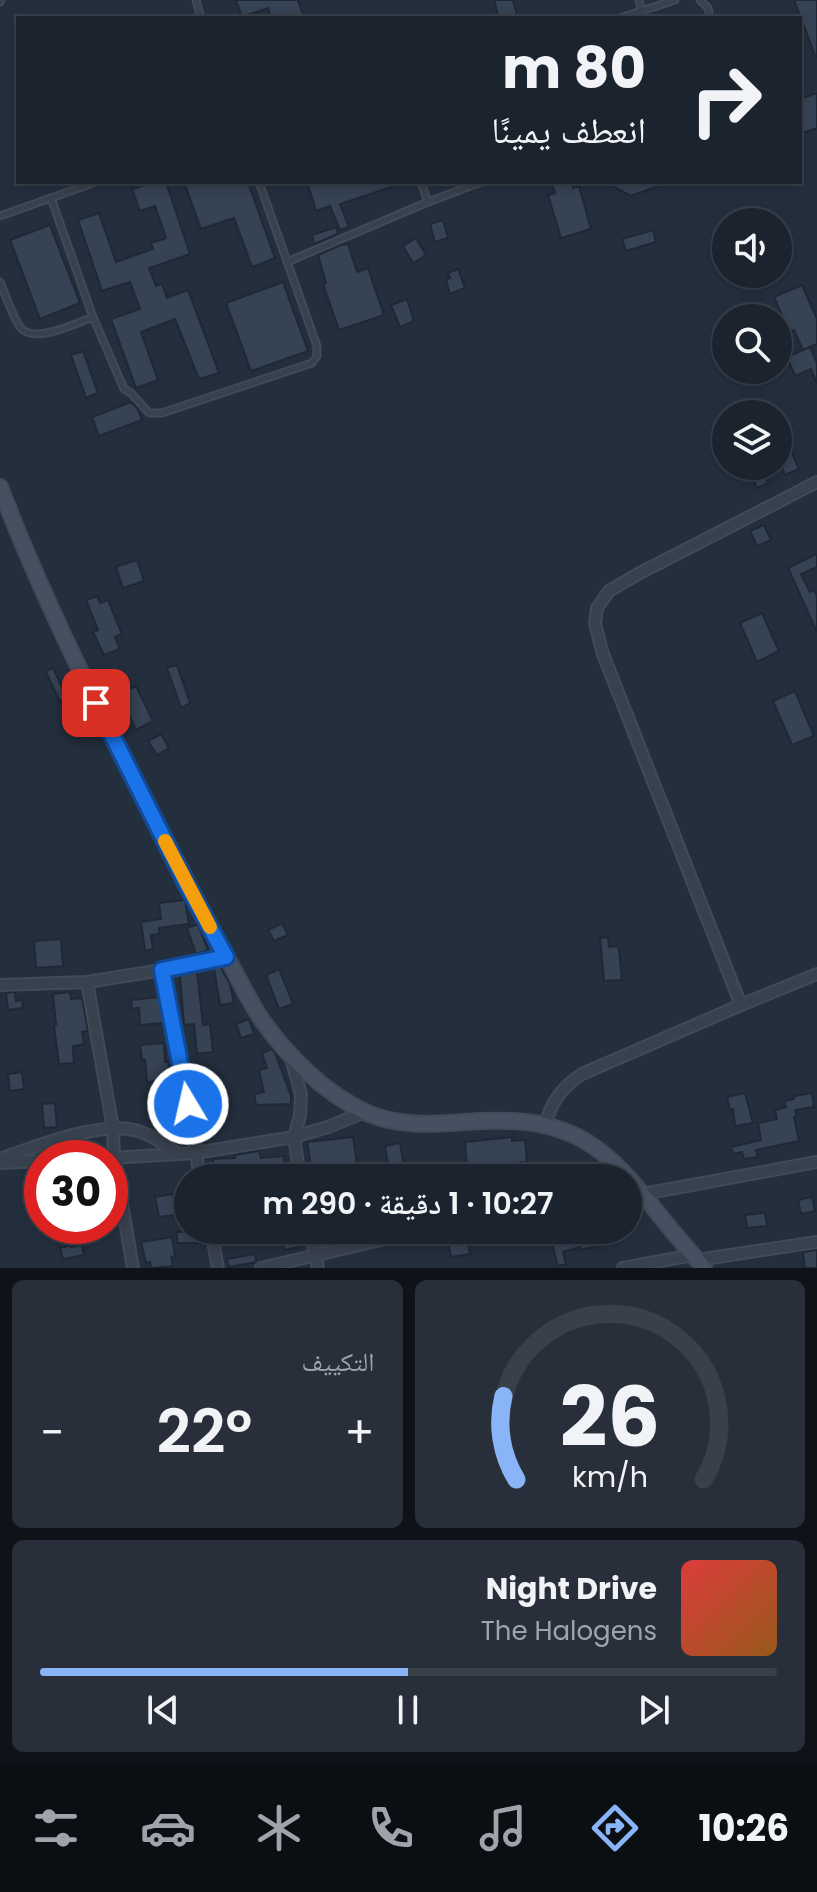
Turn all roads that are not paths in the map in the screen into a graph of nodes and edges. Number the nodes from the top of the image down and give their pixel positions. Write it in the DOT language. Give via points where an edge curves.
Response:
graph roads {
  1 [pos="639,0"];
  2 [pos="675,0"];
  3 [pos="642,12"];
  4 [pos="627,16"];
  5 [pos="90,184"];
  6 [pos="260,184"];
  7 [pos="422,184"];
  8 [pos="476,184"];
  9 [pos="51,198"];
  10 [pos="428,202"];
  11 [pos="0,216"];
  12 [pos="287,262"];
  13 [pos="0,282"];
  14 [pos="93,317"];
  15 [pos="817,482"];
  16 [pos="0,487"];
  17 [pos="226,957"];
  18 [pos="162,970"];
  19 [pos="817,974"];
  20 [pos="87,982"];
  21 [pos="0,985"];
  22 [pos="741,1005"];
  23 [pos="289,1053"];
  24 [pos="365,1112"];
  25 [pos="546,1124"];
  26 [pos="113,1128"];
  27 [pos="294,1137"];
  28 [pos="113,1140"];
  29 [pos="195,1153"];
  30 [pos="178,1154"];
  31 [pos="128,1157"];
  32 [pos="0,1161"];
  33 [pos="24,1161"];
  34 [pos="817,1162"];
  35 [pos="197,1164"];
  36 [pos="298,1164"];
  37 [pos="614,1164"];
  38 [pos="642,1185"];
  39 [pos="642,1194"];
  40 [pos="128,1242"];
  41 [pos="817,1242"];
  42 [pos="214,1244"];
  43 [pos="314,1244"];
  44 [pos="361,1244"];
  45 [pos="316,1254"];
  46 [pos="698,1261"];
  47 [pos="133,1268"];
  48 [pos="218,1268"];
  49 [pos="261,1268"];
  50 [pos="318,1268"];
  51 [pos="623,1268"];
  1 -- 3 [label="lane"];
  2 -- 3 [label="lane"];
  3 -- 4 [label="lane"];
  5 -- 9 [label="lane"];
  6 -- 12 [label="lane"];
  7 -- 10 [label="lane"];
  8 -- 10 [label="lane"];
  9 -- 11 [label="lane"];
  9 -- 14 [label="lane"];
  10 -- 12 [label="lane"];
  12 -- 14 [label="lane" via="317,346 312,363 162,413 149,413 124,389"];
  13 -- 14 [label="lane" via="20,328 28,333 42,335"];
  15 -- 22 [label="street" via="638,574 609,591 597,608 595,624 603,654"];
  16 -- 17 [label="street" via="109,731"];
  17 -- 18 [label="street"];
  17 -- 23 [label="street" via="261,1019"];
  18 -- 20 [label="street"];
  18 -- 29 [label="street"];
  19 -- 22 [label="street"];
  20 -- 21 [label="street"];
  20 -- 26 [label="street"];
  22 -- 25 [label="street" via="582,1074 561,1092"];
  23 -- 24 [label="street" via="330,1091"];
  23 -- 27 [label="street" via="301,1094"];
  24 -- 25 [label="street" via="421,1125"];
  24 -- 27 [label="street"];
  25 -- 37 [label="street" via="597,1147"];
  26 -- 28 [label="street"];
  26 -- 30 [label="street" via="154,1137"];
  26 -- 32 [label="street"];
  27 -- 29 [label="street"];
  27 -- 36 [label="street"];
  29 -- 30 [label="street"];
  29 -- 35 [label="street"];
  30 -- 31 [label="street"];
  32 -- 33 [label="street"];
  34 -- 38 [label="street"];
  39 -- 46 [label="street"];
  40 -- 47 [label="street"];
  41 -- 46 [label="street"];
  42 -- 48 [label="street"];
  43 -- 45 [label="street"];
  44 -- 45 [label="street"];
  45 -- 49 [label="street"];
  45 -- 50 [label="street"];
  46 -- 51 [label="street"];
}
